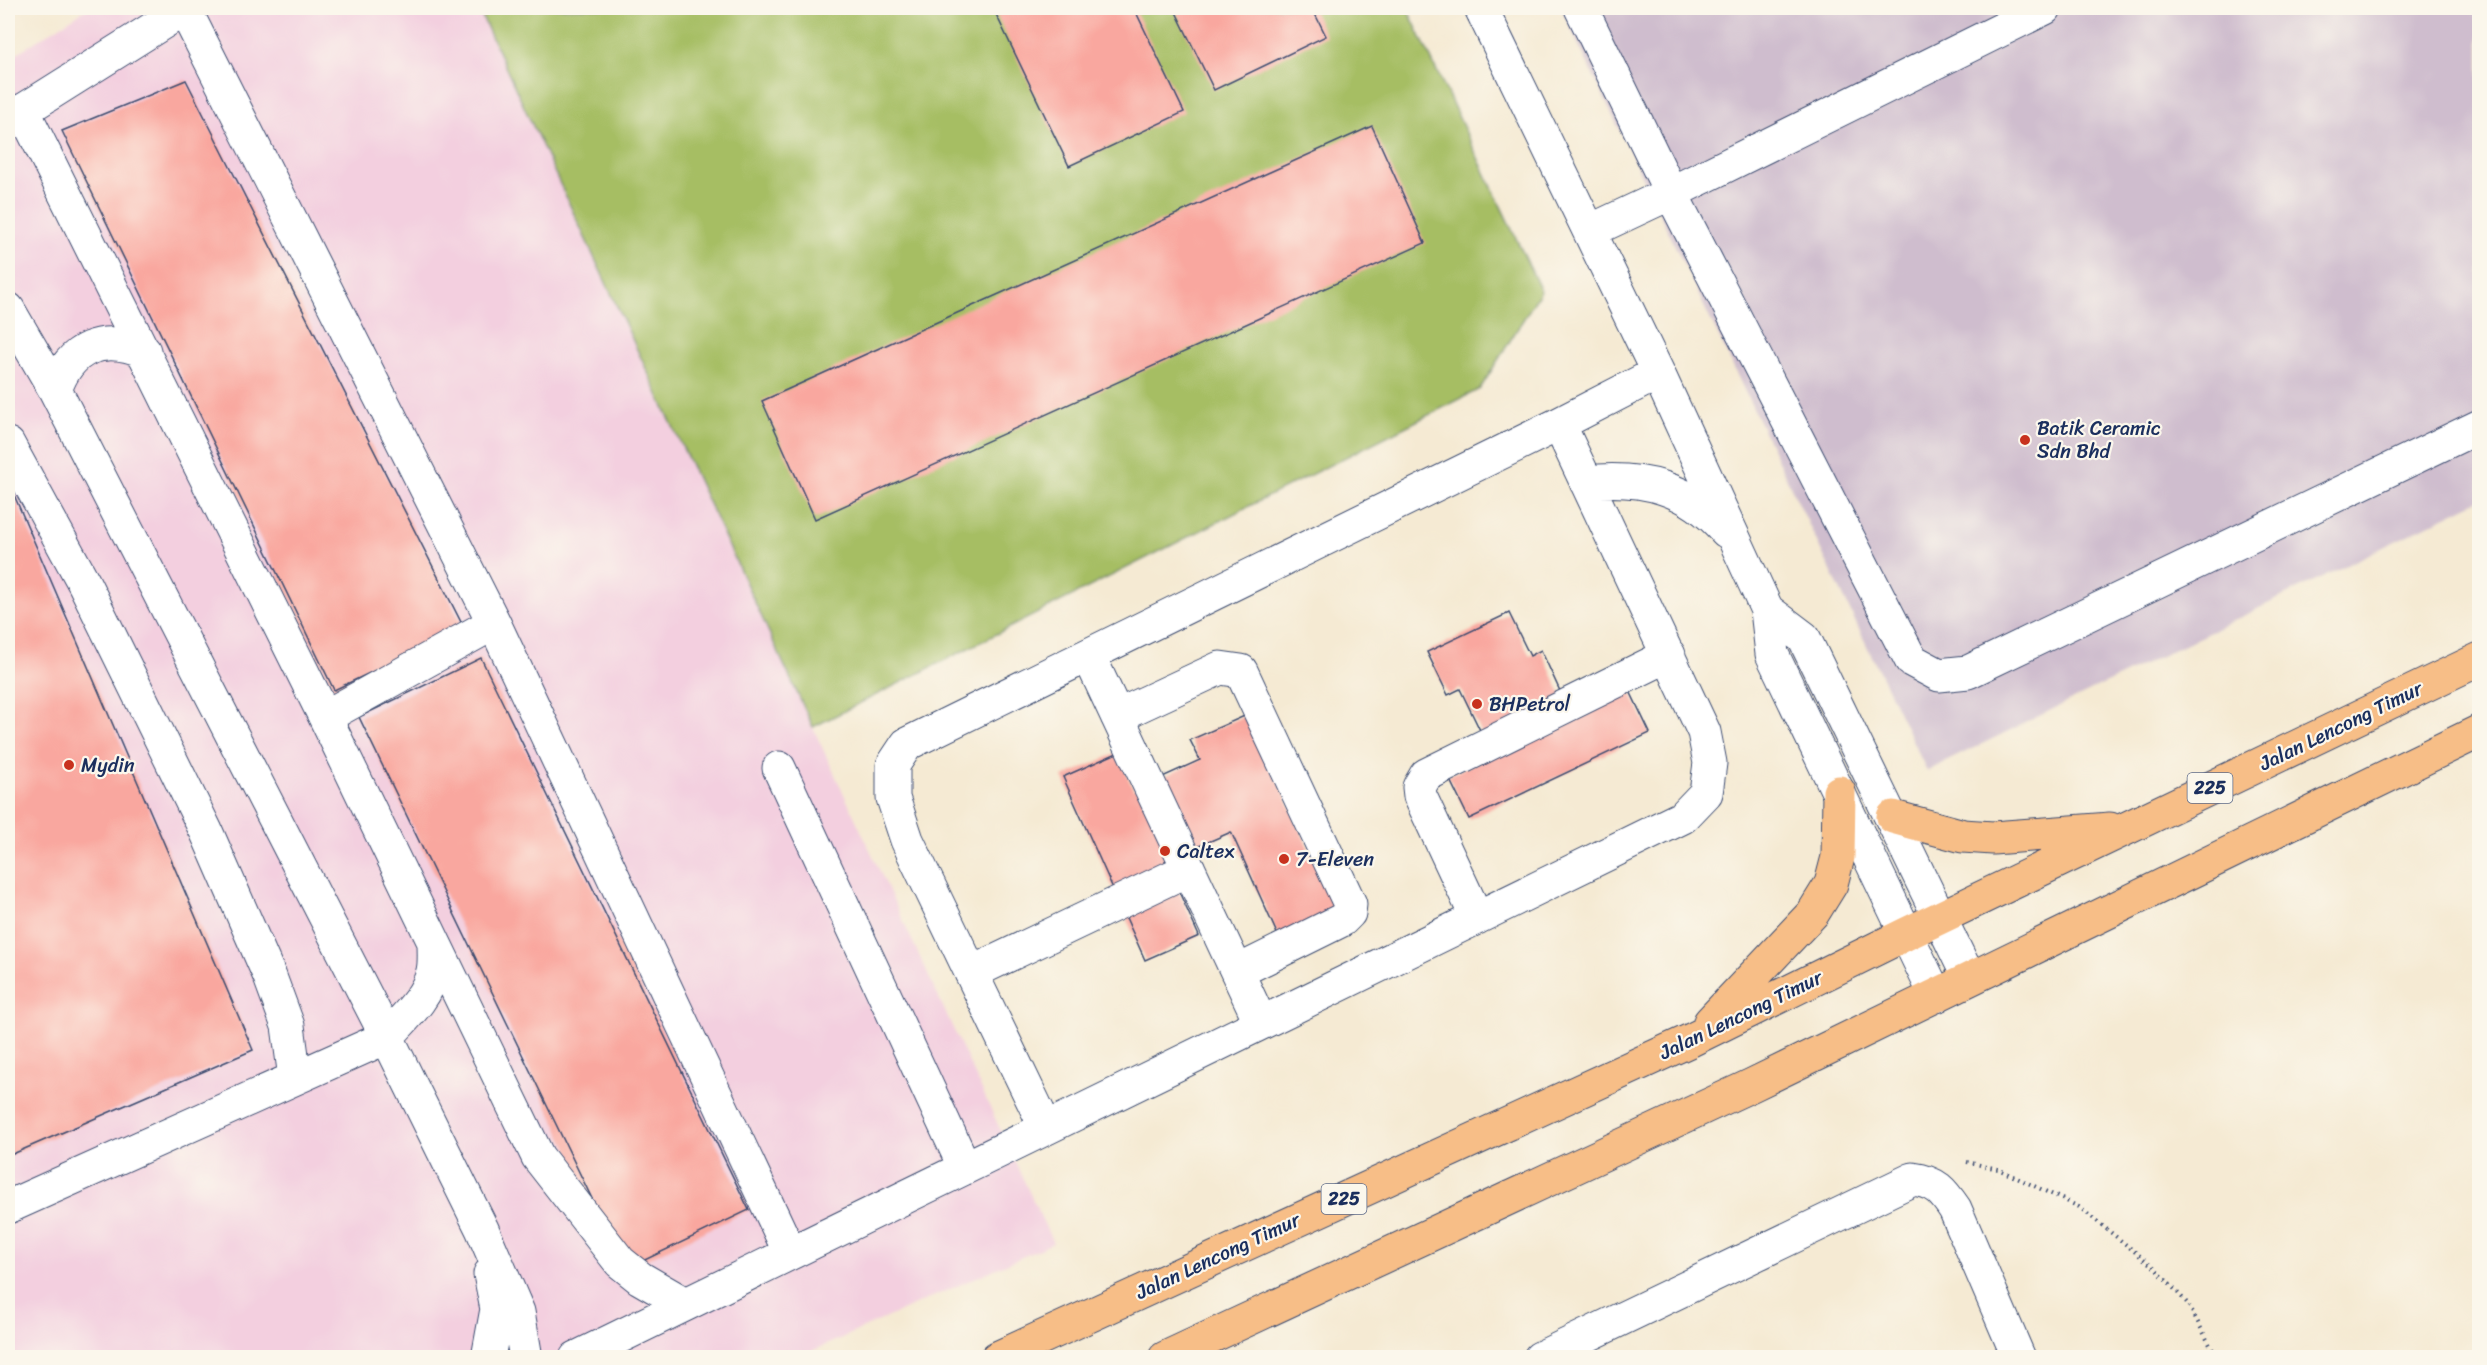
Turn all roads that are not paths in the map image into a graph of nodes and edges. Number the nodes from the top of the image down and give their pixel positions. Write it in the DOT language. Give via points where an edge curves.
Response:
graph roads {
  1 [pos="185,8"];
  2 [pos="1481,8"];
  3 [pos="1581,8"];
  4 [pos="2045,8"];
  5 [pos="15,115"];
  6 [pos="1671,194"];
  7 [pos="1590,231"];
  8 [pos="8,309"];
  9 [pos="144,351"];
  10 [pos="1658,373"];
  11 [pos="55,390"];
  12 [pos="1559,424"];
  13 [pos="2480,426"];
  14 [pos="8,444"];
  15 [pos="1586,482"];
  16 [pos="1737,544"];
  17 [pos="1767,610"];
  18 [pos="494,623"];
  19 [pos="1669,655"];
  20 [pos="1089,656"];
  21 [pos="2480,659"];
  22 [pos="1117,716"];
  23 [pos="325,717"];
  24 [pos="2480,731"];
  25 [pos="779,768"];
  26 [pos="1839,792"];
  27 [pos="1893,817"];
  28 [pos="2127,828"];
  29 [pos="1189,869"];
  30 [pos="1477,918"];
  31 [pos="1941,918"];
  32 [pos="1906,934"];
  33 [pos="434,943"];
  34 [pos="1237,972"];
  35 [pos="971,973"];
  36 [pos="1970,978"];
  37 [pos="1936,996"];
  38 [pos="1261,1023"];
  39 [pos="387,1037"];
  40 [pos="1691,1040"];
  41 [pos="295,1078"];
  42 [pos="1046,1128"];
  43 [pos="965,1168"];
  44 [pos="8,1207"];
  45 [pos="482,1229"];
  46 [pos="790,1253"];
  47 [pos="685,1304"];
  48 [pos="489,1358"];
  49 [pos="526,1358"];
  50 [pos="576,1358"];
  51 [pos="997,1358"];
  52 [pos="1165,1358"];
  53 [pos="1540,1358"];
  54 [pos="2019,1358"];
  1 -- 5 [label="street"];
  1 -- 18 [label="street"];
  2 -- 7 [label="street"];
  3 -- 6 [label="street"];
  4 -- 6 [label="street"];
  5 -- 9 [label="street"];
  6 -- 7 [label="street"];
  6 -- 13 [label="street" via="1911,660 1939,675 1968,672"];
  7 -- 10 [label="street"];
  8 -- 11 [label="street"];
  9 -- 11 [label="street" via="113,342 90,348 70,361"];
  9 -- 23 [label="street"];
  10 -- 12 [label="street"];
  10 -- 16 [label="street"];
  11 -- 39 [label="street"];
  12 -- 15 [label="street"];
  12 -- 20 [label="street"];
  14 -- 41 [label="street" via="84,584 206,831 274,987 288,1026"];
  15 -- 16 [label="street" via="1640,481 1666,488 1693,501 1717,520"];
  15 -- 19 [label="street"];
  16 -- 17 [label="street"];
  17 -- 26 [label="street" via="1772,654"];
  17 -- 27 [label="street" via="1804,638"];
  18 -- 23 [label="street"];
  18 -- 46 [label="street"];
  19 -- 30 [label="street" via="1704,732 1710,763 1706,793 1683,817"];
  19 -- 30 [label="street" via="1426,776 1419,787 1420,796"];
  20 -- 22 [label="street"];
  20 -- 35 [label="street" via="907,744 893,765 893,798 907,840"];
  21 -- 28 [label="highway, Jalan Lencong Timur / 225"];
  22 -- 29 [label="street"];
  22 -- 34 [label="street" via="1220,668 1241,671 1350,904 1349,913 1342,920"];
  23 -- 33 [label="street"];
  24 -- 36 [label="highway"];
  25 -- 43 [label="street"];
  26 -- 32 [label="street"];
  26 -- 40 [label="highway" via="1838,857 1831,884 1813,914"];
  27 -- 28 [label="highway" via="1963,836 1993,838"];
  27 -- 31 [label="street"];
  28 -- 31 [label="highway, Jalan Lencong Timur / 225"];
  29 -- 34 [label="street"];
  29 -- 35 [label="street"];
  30 -- 38 [label="street"];
  31 -- 32 [label="highway, Jalan Lencong Timur / 225"];
  31 -- 36 [label="street"];
  32 -- 37 [label="street"];
  32 -- 40 [label="highway, Jalan Lencong Timur / 225"];
  33 -- 39 [label="street" via="433,973 417,1003"];
  33 -- 47 [label="street" via="538,1157 620,1262"];
  34 -- 38 [label="street"];
  35 -- 42 [label="street"];
  36 -- 37 [label="highway"];
  37 -- 52 [label="highway"];
  38 -- 42 [label="street"];
  39 -- 41 [label="street"];
  39 -- 45 [label="street"];
  40 -- 51 [label="highway, Jalan Lencong Timur / 225"];
  41 -- 44 [label="street"];
  42 -- 43 [label="street"];
  43 -- 46 [label="street"];
  45 -- 48 [label="street" via="497,1309"];
  45 -- 49 [label="street" via="518,1312"];
  46 -- 47 [label="street"];
  47 -- 50 [label="street"];
  53 -- 54 [label="street" via="1913,1179 1928,1181 1945,1193 1955,1209"];
}
